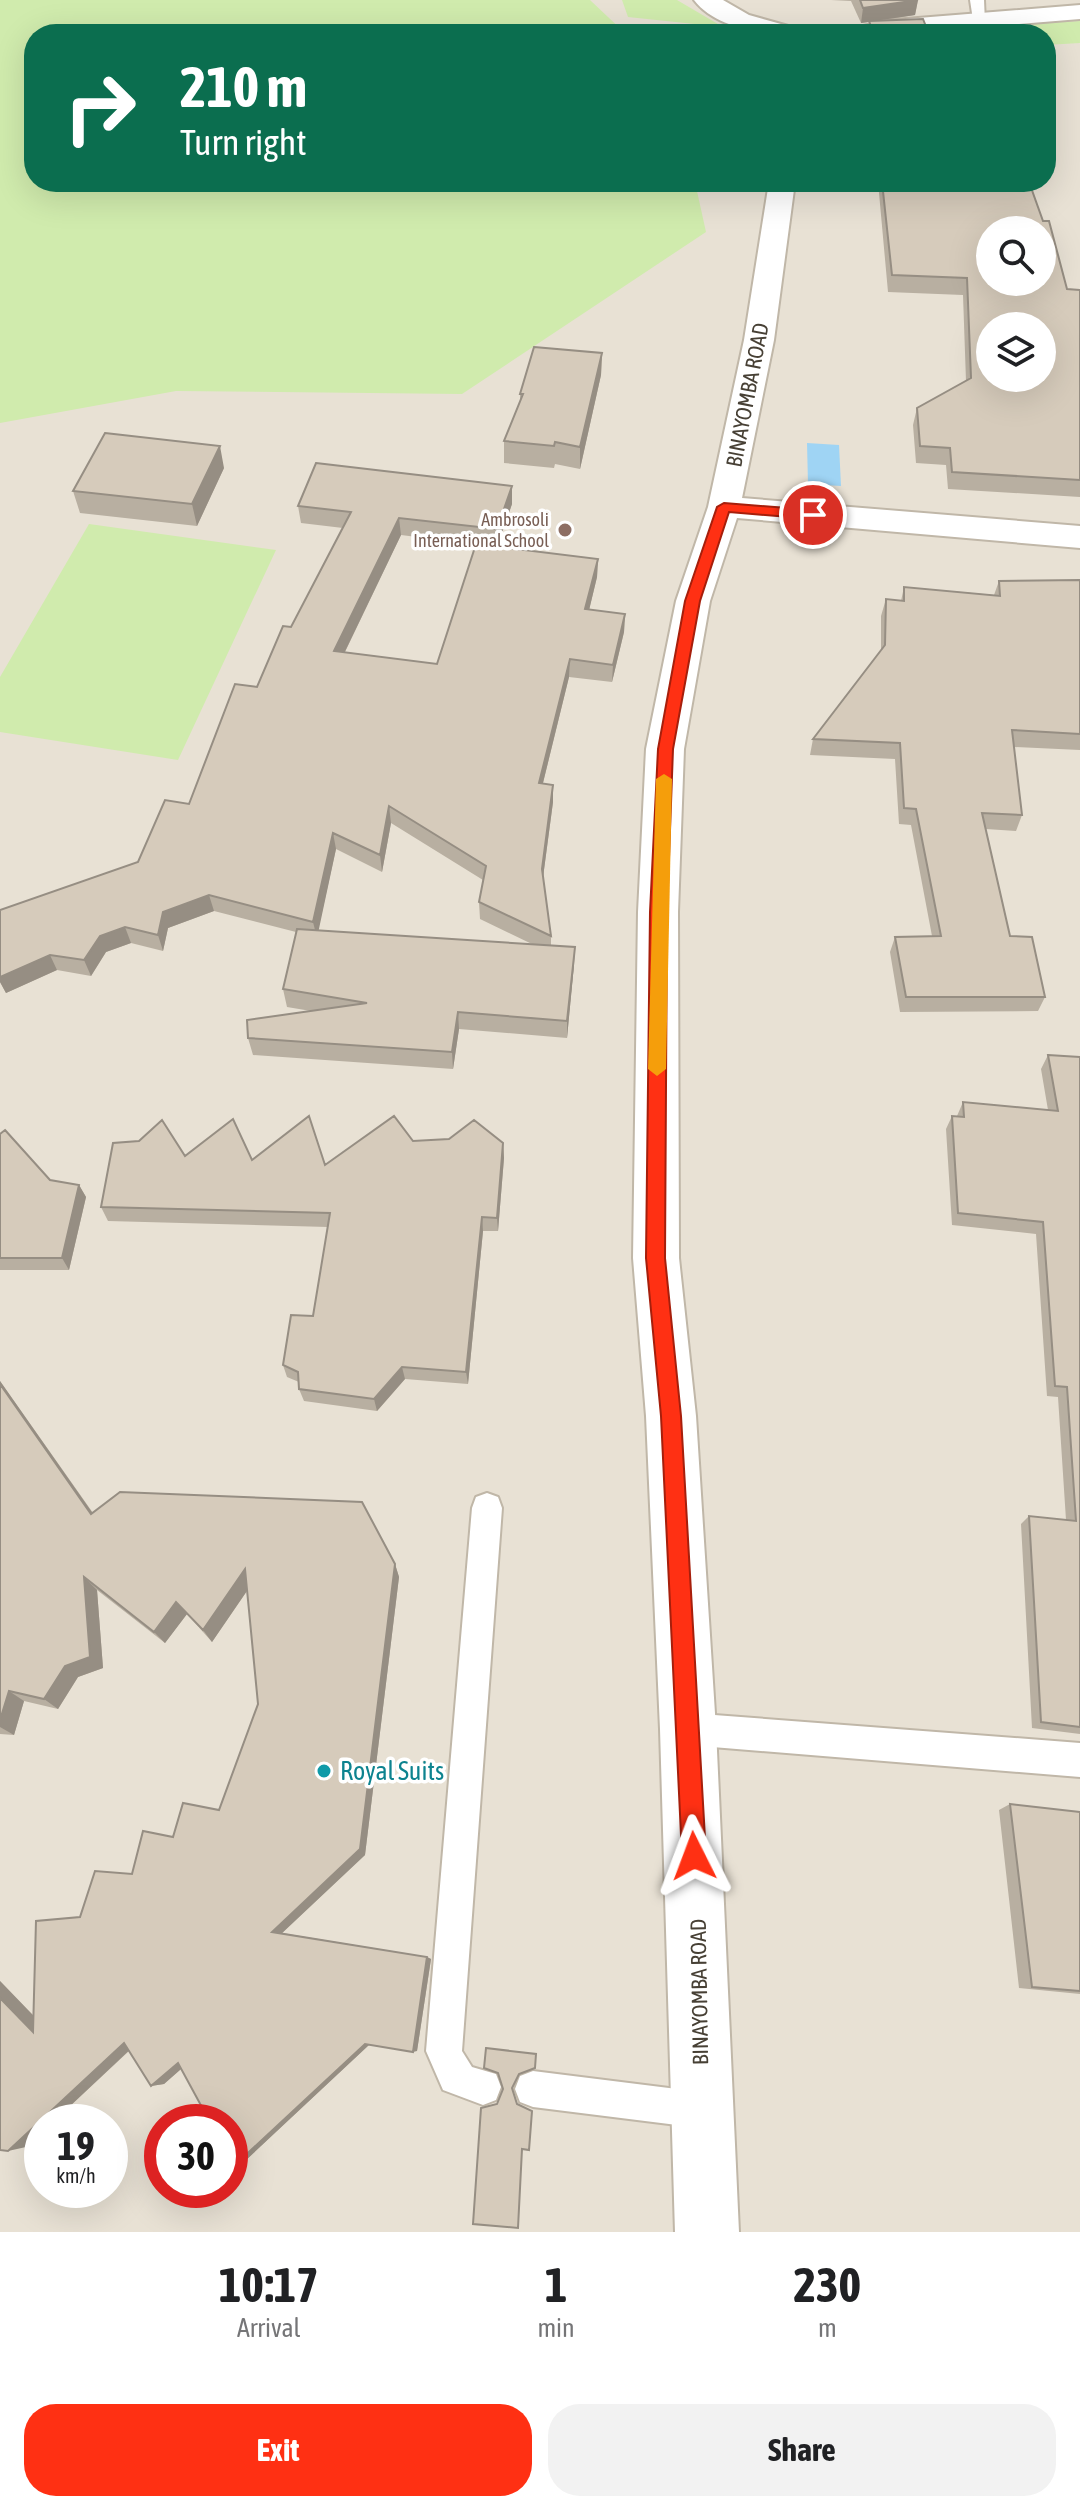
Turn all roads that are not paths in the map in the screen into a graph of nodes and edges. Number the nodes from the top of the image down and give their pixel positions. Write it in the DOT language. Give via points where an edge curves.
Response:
graph roads {
  1 [pos="706,0"];
  2 [pos="978,10"];
  3 [pos="1080,12"];
  4 [pos="755,24"];
  5 [pos="907,24"];
  6 [pos="781,192"];
  7 [pos="724,507"];
  8 [pos="1080,537"];
  9 [pos="487,1508"];
  10 [pos="688,1729"];
  11 [pos="1080,1760"];
  12 [pos="483,2087"];
  13 [pos="533,2089"];
  14 [pos="701,2110"];
  15 [pos="707,2232"];
  1 -- 4 [label="street"];
  2 -- 3 [label="street"];
  2 -- 5 [label="street"];
  6 -- 7 [label="street, BINAYOMBA ROAD" via="759,340"];
  7 -- 8 [label="street"];
  7 -- 10 [label="street, BINAYOMBA ROAD" via="693,601 665,749 658,912 656,1258 671,1416"];
  9 -- 12 [label="lane" via="444,2051 449,2072 460,2083"];
  10 -- 11 [label="lane"];
  10 -- 14 [label="street, BINAYOMBA ROAD"];
  13 -- 14 [label="lane"];
  14 -- 15 [label="street, BINAYOMBA ROAD"];
}
